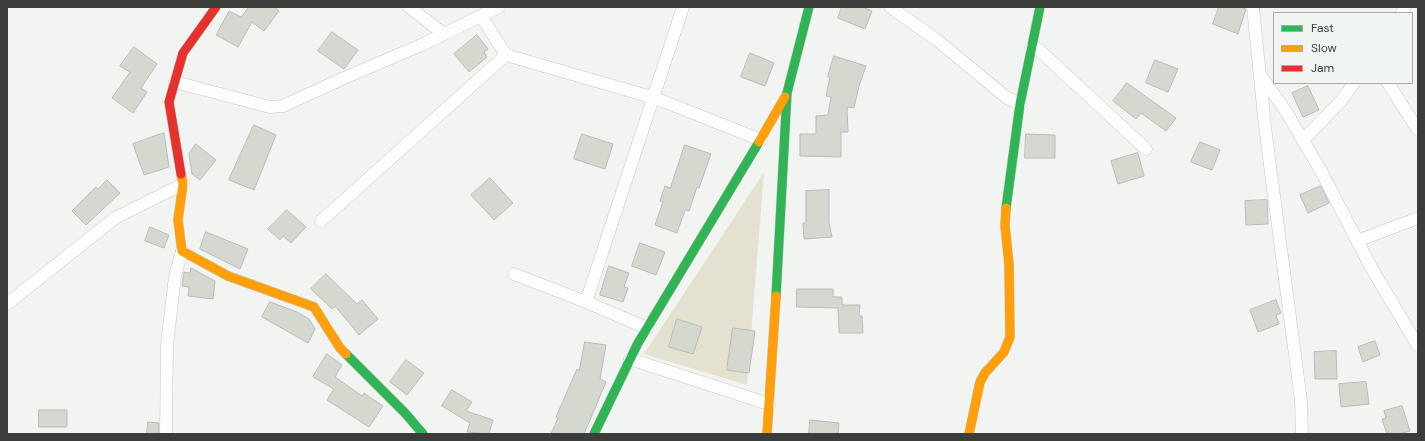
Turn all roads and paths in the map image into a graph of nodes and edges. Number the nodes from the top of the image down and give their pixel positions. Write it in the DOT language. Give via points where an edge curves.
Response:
graph roads {
  1 [pos="216,7"];
  2 [pos="410,7"];
  3 [pos="499,7"];
  4 [pos="683,7"];
  5 [pos="809,7"];
  6 [pos="890,7"];
  7 [pos="1040,7"];
  8 [pos="1253,7"];
  9 [pos="481,16"];
  10 [pos="444,34"];
  11 [pos="1031,48"];
  12 [pos="506,55"];
  13 [pos="1260,75"];
  14 [pos="175,82"];
  15 [pos="1353,84"];
  16 [pos="1389,84"];
  17 [pos="787,93"];
  18 [pos="655,98"];
  19 [pos="1020,104"];
  20 [pos="1418,130"];
  21 [pos="760,140"];
  22 [pos="1303,140"];
  23 [pos="1146,149"];
  24 [pos="183,184"];
  25 [pos="1418,218"];
  26 [pos="321,221"];
  27 [pos="1357,241"];
  28 [pos="182,251"];
  29 [pos="514,274"];
  30 [pos="586,302"];
  31 [pos="7,304"];
  32 [pos="647,328"];
  33 [pos="1418,346"];
  34 [pos="630,359"];
  35 [pos="769,404"];
  36 [pos="166,434"];
  37 [pos="423,434"];
  38 [pos="594,434"];
  39 [pos="766,434"];
  40 [pos="969,434"];
  41 [pos="1302,434"];
  1 -- 14 [label="street" via="183,53"];
  2 -- 10 [label="street"];
  3 -- 9 [label="street"];
  4 -- 18 [label="street"];
  5 -- 17 [label="street"];
  6 -- 19 [label="street" via="937,40 1007,98"];
  7 -- 11 [label="street"];
  8 -- 13 [label="street"];
  9 -- 10 [label="street"];
  9 -- 12 [label="street"];
  10 -- 14 [label="street" via="283,106 270,107"];
  11 -- 19 [label="street"];
  11 -- 23 [label="street" via="1038,49"];
  12 -- 18 [label="street"];
  12 -- 26 [label="street"];
  13 -- 22 [label="street"];
  13 -- 41 [label="street" via="1301,401"];
  14 -- 24 [label="street" via="169,102"];
  15 -- 22 [label="street" via="1341,101"];
  16 -- 20 [label="street"];
  17 -- 21 [label="street"];
  17 -- 35 [label="street"];
  18 -- 21 [label="street"];
  18 -- 30 [label="street"];
  19 -- 40 [label="street" via="1005,213 1010,337 1004,352 980,382"];
  21 -- 32 [label="street"];
  22 -- 27 [label="street"];
  24 -- 28 [label="street" via="178,220"];
  24 -- 31 [label="street" via="115,218"];
  25 -- 27 [label="street"];
  27 -- 33 [label="street"];
  28 -- 36 [label="street" via="175,276 167,345"];
  28 -- 37 [label="street" via="228,276 314,307 340,348"];
  29 -- 30 [label="street"];
  30 -- 32 [label="street"];
  32 -- 34 [label="street"];
  34 -- 35 [label="street"];
  34 -- 38 [label="street"];
  35 -- 39 [label="street"];
}
